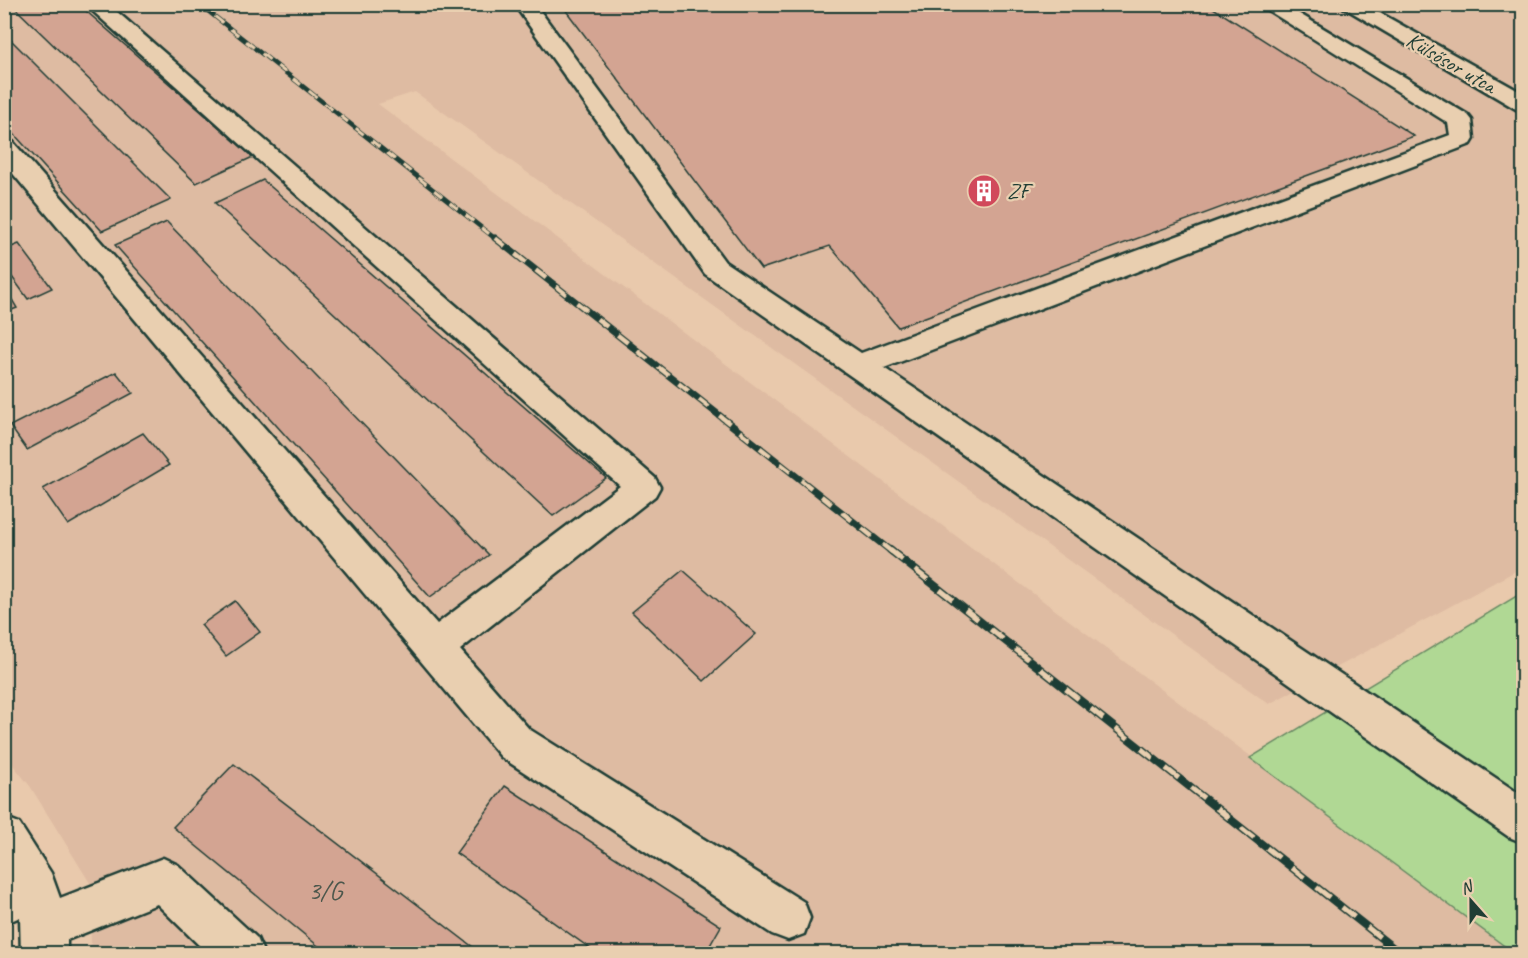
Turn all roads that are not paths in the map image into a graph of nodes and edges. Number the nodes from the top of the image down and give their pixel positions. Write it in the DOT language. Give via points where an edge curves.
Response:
graph roads {
  1 [pos="95,4"];
  2 [pos="524,4"];
  3 [pos="1268,4"];
  4 [pos="1348,4"];
  5 [pos="1524,104"];
  6 [pos="4,147"];
  7 [pos="858,366"];
  8 [pos="434,648"];
  9 [pos="1524,822"];
  10 [pos="4,838"];
  11 [pos="32,918"];
  12 [pos="788,918"];
  13 [pos="241,954"];
  1 -- 8 [label="street" via="643,487"];
  2 -- 7 [label="street" via="715,268"];
  3 -- 7 [label="street" via="1460,120 1462,139"];
  4 -- 5 [label="street, Külsősor utca"];
  6 -- 8 [label="street"];
  7 -- 9 [label="street"];
  8 -- 12 [label="street" via="515,743"];
  10 -- 11 [label="street"];
  11 -- 13 [label="street" via="163,880"];
}
